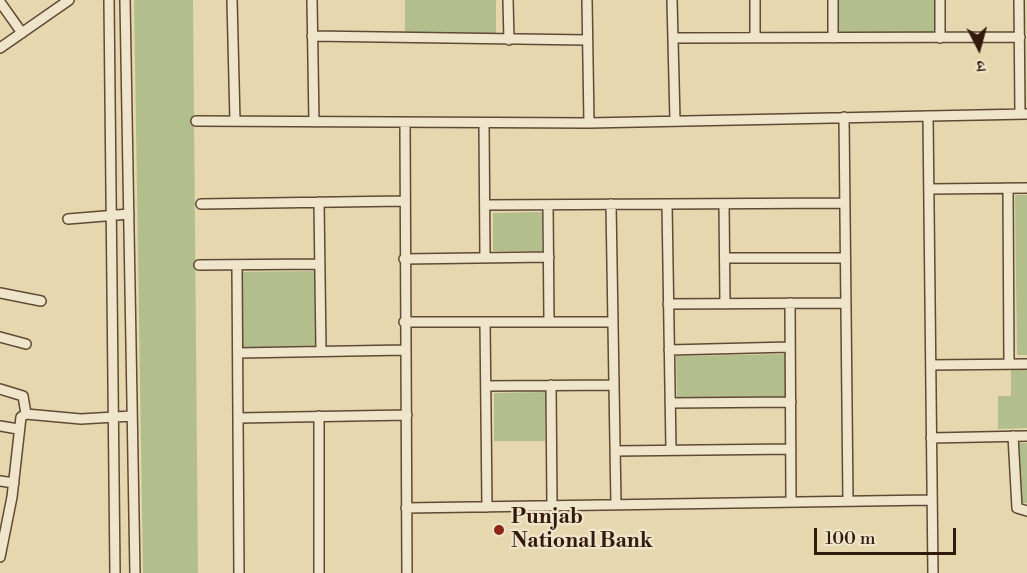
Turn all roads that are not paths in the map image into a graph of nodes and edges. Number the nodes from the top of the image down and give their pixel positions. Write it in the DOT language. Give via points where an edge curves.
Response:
graph roads {
  1 [pos="69,0"];
  2 [pos="109,0"];
  3 [pos="125,0"];
  4 [pos="232,0"];
  5 [pos="312,0"];
  6 [pos="508,0"];
  7 [pos="587,0"];
  8 [pos="672,0"];
  9 [pos="755,0"];
  10 [pos="832,0"];
  11 [pos="940,0"];
  12 [pos="1019,0"];
  13 [pos="0,2"];
  14 [pos="22,33"];
  15 [pos="312,36"];
  16 [pos="1020,37"];
  17 [pos="673,38"];
  18 [pos="833,38"];
  19 [pos="940,38"];
  20 [pos="755,39"];
  21 [pos="508,40"];
  22 [pos="587,40"];
  23 [pos="0,48"];
  24 [pos="1024,114"];
  25 [pos="928,116"];
  26 [pos="844,117"];
  27 [pos="675,120"];
  28 [pos="196,121"];
  29 [pos="235,121"];
  30 [pos="314,122"];
  31 [pos="405,123"];
  32 [pos="484,123"];
  33 [pos="589,123"];
  34 [pos="1008,188"];
  35 [pos="1027,188"];
  36 [pos="930,189"];
  37 [pos="404,201"];
  38 [pos="319,202"];
  39 [pos="845,203"];
  40 [pos="201,204"];
  41 [pos="611,204"];
  42 [pos="667,204"];
  43 [pos="724,204"];
  44 [pos="484,205"];
  45 [pos="549,205"];
  46 [pos="129,214"];
  47 [pos="110,215"];
  48 [pos="68,219"];
  49 [pos="549,257"];
  50 [pos="485,258"];
  51 [pos="724,258"];
  52 [pos="845,258"];
  53 [pos="404,259"];
  54 [pos="320,264"];
  55 [pos="237,265"];
  56 [pos="199,266"];
  57 [pos="0,292"];
  58 [pos="41,302"];
  59 [pos="790,303"];
  60 [pos="846,303"];
  61 [pos="668,304"];
  62 [pos="725,304"];
  63 [pos="404,322"];
  64 [pos="485,322"];
  65 [pos="549,322"];
  66 [pos="613,322"];
  67 [pos="0,337"];
  68 [pos="26,344"];
  69 [pos="790,347"];
  70 [pos="405,350"];
  71 [pos="669,350"];
  72 [pos="321,351"];
  73 [pos="238,353"];
  74 [pos="1009,364"];
  75 [pos="1027,364"];
  76 [pos="931,365"];
  77 [pos="614,385"];
  78 [pos="486,386"];
  79 [pos="551,386"];
  80 [pos="0,389"];
  81 [pos="791,402"];
  82 [pos="670,403"];
  83 [pos="26,414"];
  84 [pos="407,415"];
  85 [pos="132,416"];
  86 [pos="319,416"];
  87 [pos="112,418"];
  88 [pos="238,418"];
  89 [pos="0,426"];
  90 [pos="18,429"];
  91 [pos="1013,436"];
  92 [pos="1027,436"];
  93 [pos="931,438"];
  94 [pos="791,449"];
  95 [pos="615,450"];
  96 [pos="670,450"];
  97 [pos="0,481"];
  98 [pos="14,483"];
  99 [pos="932,500"];
  100 [pos="848,501"];
  101 [pos="791,502"];
  102 [pos="616,505"];
  103 [pos="552,506"];
  104 [pos="487,507"];
  105 [pos="406,508"];
  106 [pos="1027,511"];
  107 [pos="0,557"];
  108 [pos="115,573"];
  109 [pos="135,573"];
  110 [pos="239,573"];
  111 [pos="319,573"];
  112 [pos="407,573"];
  113 [pos="933,573"];
  1 -- 14 [label="street"];
  2 -- 47 [label="street"];
  3 -- 46 [label="street"];
  4 -- 29 [label="street"];
  5 -- 15 [label="street"];
  6 -- 21 [label="street"];
  7 -- 22 [label="street"];
  8 -- 17 [label="street"];
  9 -- 20 [label="street"];
  10 -- 18 [label="street"];
  11 -- 19 [label="street"];
  12 -- 16 [label="street"];
  13 -- 14 [label="street"];
  14 -- 23 [label="street"];
  15 -- 21 [label="street"];
  15 -- 30 [label="street"];
  16 -- 19 [label="street"];
  16 -- 24 [label="street"];
  17 -- 20 [label="street"];
  17 -- 27 [label="street"];
  18 -- 19 [label="street"];
  18 -- 20 [label="street"];
  21 -- 22 [label="street"];
  22 -- 33 [label="street"];
  24 -- 25 [label="street"];
  25 -- 26 [label="street"];
  25 -- 36 [label="street"];
  26 -- 27 [label="street"];
  26 -- 39 [label="street"];
  27 -- 33 [label="street"];
  28 -- 29 [label="street"];
  29 -- 30 [label="street"];
  30 -- 31 [label="street"];
  31 -- 32 [label="street"];
  31 -- 37 [label="street"];
  32 -- 33 [label="street"];
  32 -- 44 [label="street"];
  34 -- 35 [label="street"];
  34 -- 36 [label="street"];
  34 -- 74 [label="street"];
  36 -- 76 [label="street"];
  37 -- 38 [label="street"];
  37 -- 53 [label="street"];
  38 -- 40 [label="street"];
  38 -- 54 [label="street"];
  39 -- 43 [label="street"];
  39 -- 52 [label="street"];
  41 -- 42 [label="street"];
  41 -- 45 [label="street"];
  41 -- 66 [label="street"];
  42 -- 43 [label="street"];
  42 -- 61 [label="street"];
  43 -- 51 [label="street"];
  44 -- 45 [label="street"];
  44 -- 50 [label="street"];
  45 -- 49 [label="street"];
  46 -- 47 [label="street"];
  46 -- 85 [label="street"];
  47 -- 48 [label="street"];
  47 -- 87 [label="street"];
  49 -- 50 [label="street"];
  49 -- 65 [label="street"];
  50 -- 53 [label="street"];
  51 -- 52 [label="street"];
  51 -- 62 [label="street"];
  52 -- 60 [label="street"];
  53 -- 63 [label="street"];
  54 -- 55 [label="street"];
  54 -- 72 [label="street"];
  55 -- 56 [label="street"];
  55 -- 73 [label="street"];
  57 -- 58 [label="street"];
  59 -- 60 [label="street"];
  59 -- 62 [label="street"];
  59 -- 69 [label="street"];
  60 -- 100 [label="street"];
  61 -- 62 [label="street"];
  61 -- 71 [label="street"];
  63 -- 64 [label="street"];
  63 -- 70 [label="street"];
  64 -- 65 [label="street"];
  64 -- 78 [label="street"];
  65 -- 66 [label="street"];
  66 -- 77 [label="street"];
  67 -- 68 [label="street"];
  69 -- 71 [label="street"];
  69 -- 81 [label="street"];
  70 -- 72 [label="street"];
  70 -- 84 [label="street"];
  71 -- 82 [label="street"];
  72 -- 73 [label="street"];
  73 -- 88 [label="street"];
  74 -- 75 [label="street"];
  74 -- 76 [label="street"];
  76 -- 93 [label="street"];
  77 -- 79 [label="street"];
  77 -- 95 [label="street"];
  78 -- 79 [label="street"];
  78 -- 104 [label="street"];
  79 -- 103 [label="street"];
  80 -- 83 [label="street" via="24,396"];
  81 -- 82 [label="street"];
  81 -- 94 [label="street"];
  82 -- 96 [label="street"];
  83 -- 87 [label="street"];
  83 -- 90 [label="street"];
  84 -- 86 [label="street"];
  84 -- 105 [label="street"];
  85 -- 87 [label="street"];
  85 -- 109 [label="street"];
  86 -- 88 [label="street"];
  86 -- 111 [label="street"];
  87 -- 108 [label="street"];
  88 -- 110 [label="street"];
  89 -- 90 [label="street"];
  90 -- 98 [label="street"];
  91 -- 92 [label="street"];
  91 -- 93 [label="street"];
  91 -- 106 [label="street" via="1017,508"];
  93 -- 99 [label="street"];
  94 -- 96 [label="street"];
  94 -- 101 [label="street"];
  95 -- 96 [label="street"];
  95 -- 102 [label="street"];
  97 -- 98 [label="street"];
  98 -- 107 [label="street"];
  99 -- 100 [label="street"];
  99 -- 113 [label="street"];
  100 -- 101 [label="street"];
  101 -- 102 [label="street"];
  102 -- 103 [label="street"];
  103 -- 104 [label="street"];
  104 -- 105 [label="street"];
  105 -- 112 [label="street"];
}
